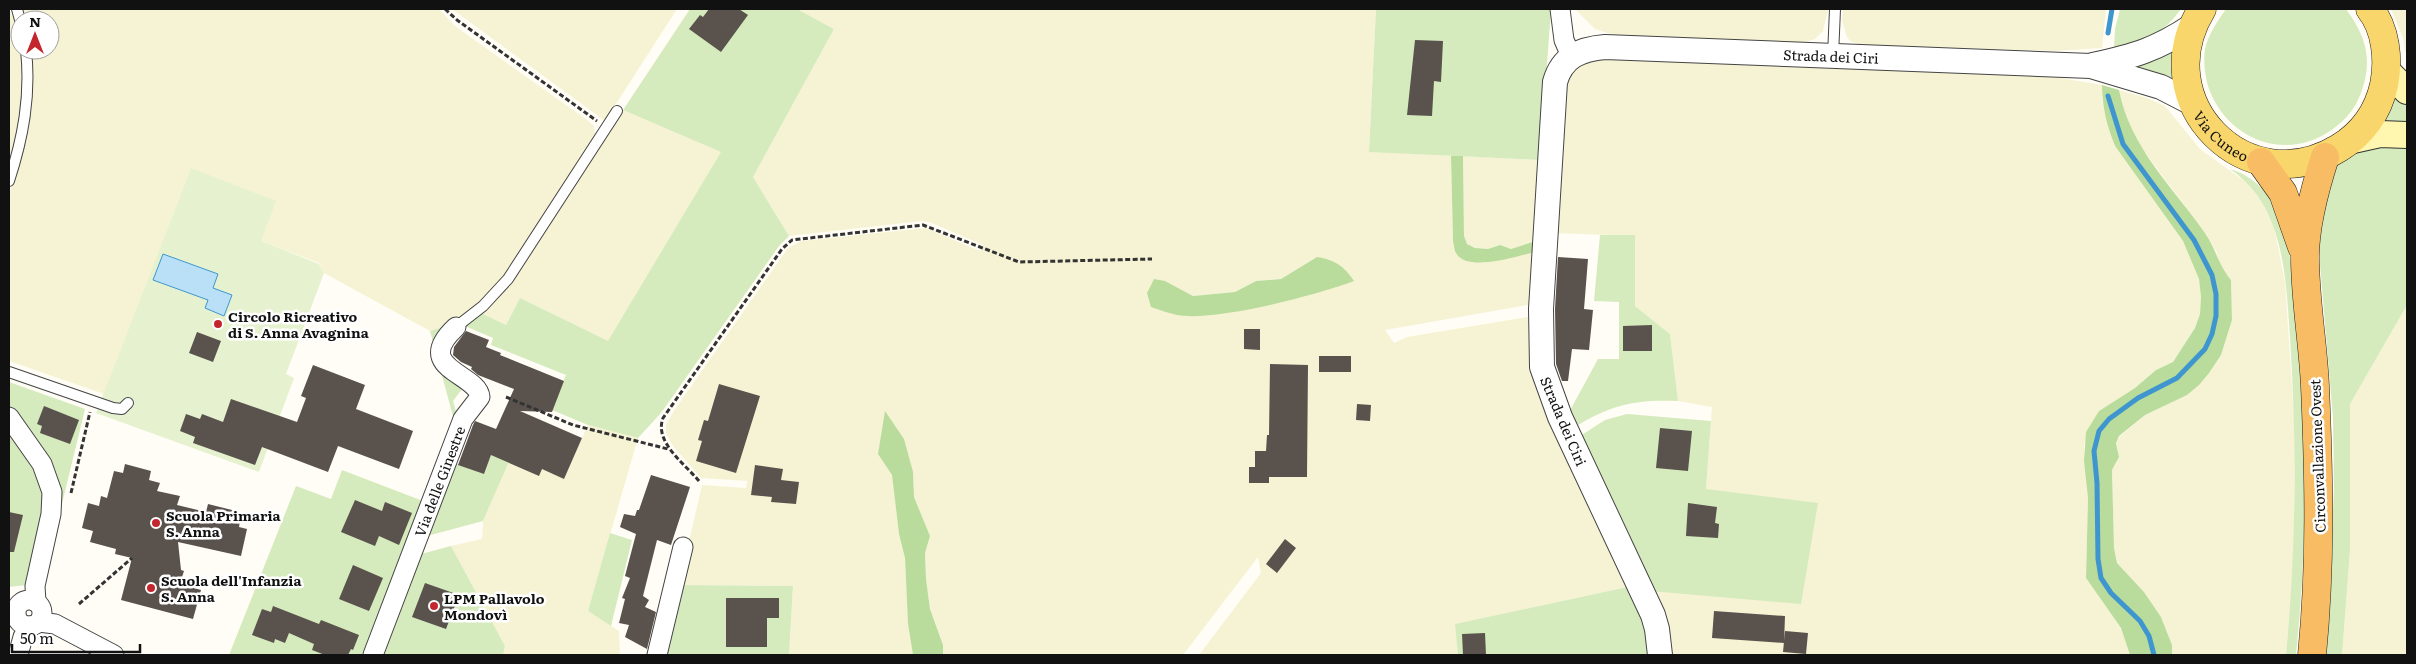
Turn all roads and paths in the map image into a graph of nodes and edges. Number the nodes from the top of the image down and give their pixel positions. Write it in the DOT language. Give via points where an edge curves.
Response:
graph roads {
  1 [pos="445,9"];
  2 [pos="1560,9"];
  3 [pos="1835,9"];
  4 [pos="2370,9"];
  5 [pos="2197,18"];
  6 [pos="1571,56"];
  7 [pos="1833,56"];
  8 [pos="27,60"];
  9 [pos="2091,66"];
  10 [pos="2387,71"];
  11 [pos="2407,91"];
  12 [pos="2192,103"];
  13 [pos="617,111"];
  14 [pos="602,134"];
  15 [pos="2407,135"];
  16 [pos="2352,140"];
  17 [pos="2325,157"];
  18 [pos="2261,162"];
  19 [pos="9,181"];
  20 [pos="2305,256"];
  21 [pos="1152,259"];
  22 [pos="456,327"];
  23 [pos="9,372"];
  24 [pos="506,397"];
  25 [pos="128,403"];
  26 [pos="9,417"];
  27 [pos="669,449"];
  28 [pos="699,481"];
  29 [pos="683,547"];
  30 [pos="132,558"];
  31 [pos="79,604"];
  32 [pos="29,609"];
  33 [pos="19,649"];
  34 [pos="114,655"];
  35 [pos="373,655"];
  36 [pos="657,655"];
  37 [pos="1660,655"];
  38 [pos="2312,655"];
  1 -- 14 [label="path" via="596,121 602,127"];
  2 -- 6 [label="street" via="1564,40"];
  3 -- 7 [label="lane"];
  4 -- 10 [label="main road, Via Cuneo" via="2384,41"];
  5 -- 9 [label="street" via="2159,46"];
  5 -- 12 [label="main road, Via Cuneo" via="2185,60 2185,78"];
  6 -- 7 [label="street, Strada dei Ciri" via="1605,47"];
  6 -- 37 [label="street, Strada dei Ciri" via="1561,67 1555,82 1542,283 1542,367 1560,417 1652,615 1658,630"];
  7 -- 9 [label="street, Strada dei Ciri"];
  8 -- 19 [label="lane" via="26,114"];
  9 -- 12 [label="street" via="2162,87"];
  10 -- 11 [label="main road"];
  10 -- 16 [label="main road, Via Cuneo" via="2381,96 2370,120"];
  12 -- 18 [label="main road, Via Cuneo" via="2209,129 2233,150"];
  13 -- 14 [label="lane"];
  14 -- 22 [label="lane" via="508,279 483,306"];
  15 -- 16 [label="main road, Via Cuneo" via="2380,134"];
  16 -- 17 [label="main road, Via Cuneo"];
  17 -- 18 [label="main road, Via Cuneo" via="2293,164"];
  17 -- 20 [label="highway" via="2313,198"];
  18 -- 20 [label="highway" via="2283,193"];
  20 -- 38 [label="highway, Circonvallazione Ovest" via="2320,491 2317,608"];
  21 -- 27 [label="path" via="1019,262 923,225 792,240 782,249 666,413 661,422 661,432"];
  22 -- 35 [label="street, Via delle Ginestre" via="443,344 443,359 452,371 475,386 480,397 463,419"];
  23 -- 25 [label="lane" via="113,408 122,409"];
  24 -- 27 [label="path" via="573,425"];
  26 -- 32 [label="street" via="42,464 52,492 51,514"];
  27 -- 28 [label="path"];
  29 -- 36 [label="street"];
  30 -- 31 [label="path"];
  32 -- 33 [label="street"];
  32 -- 34 [label="street"];
}
